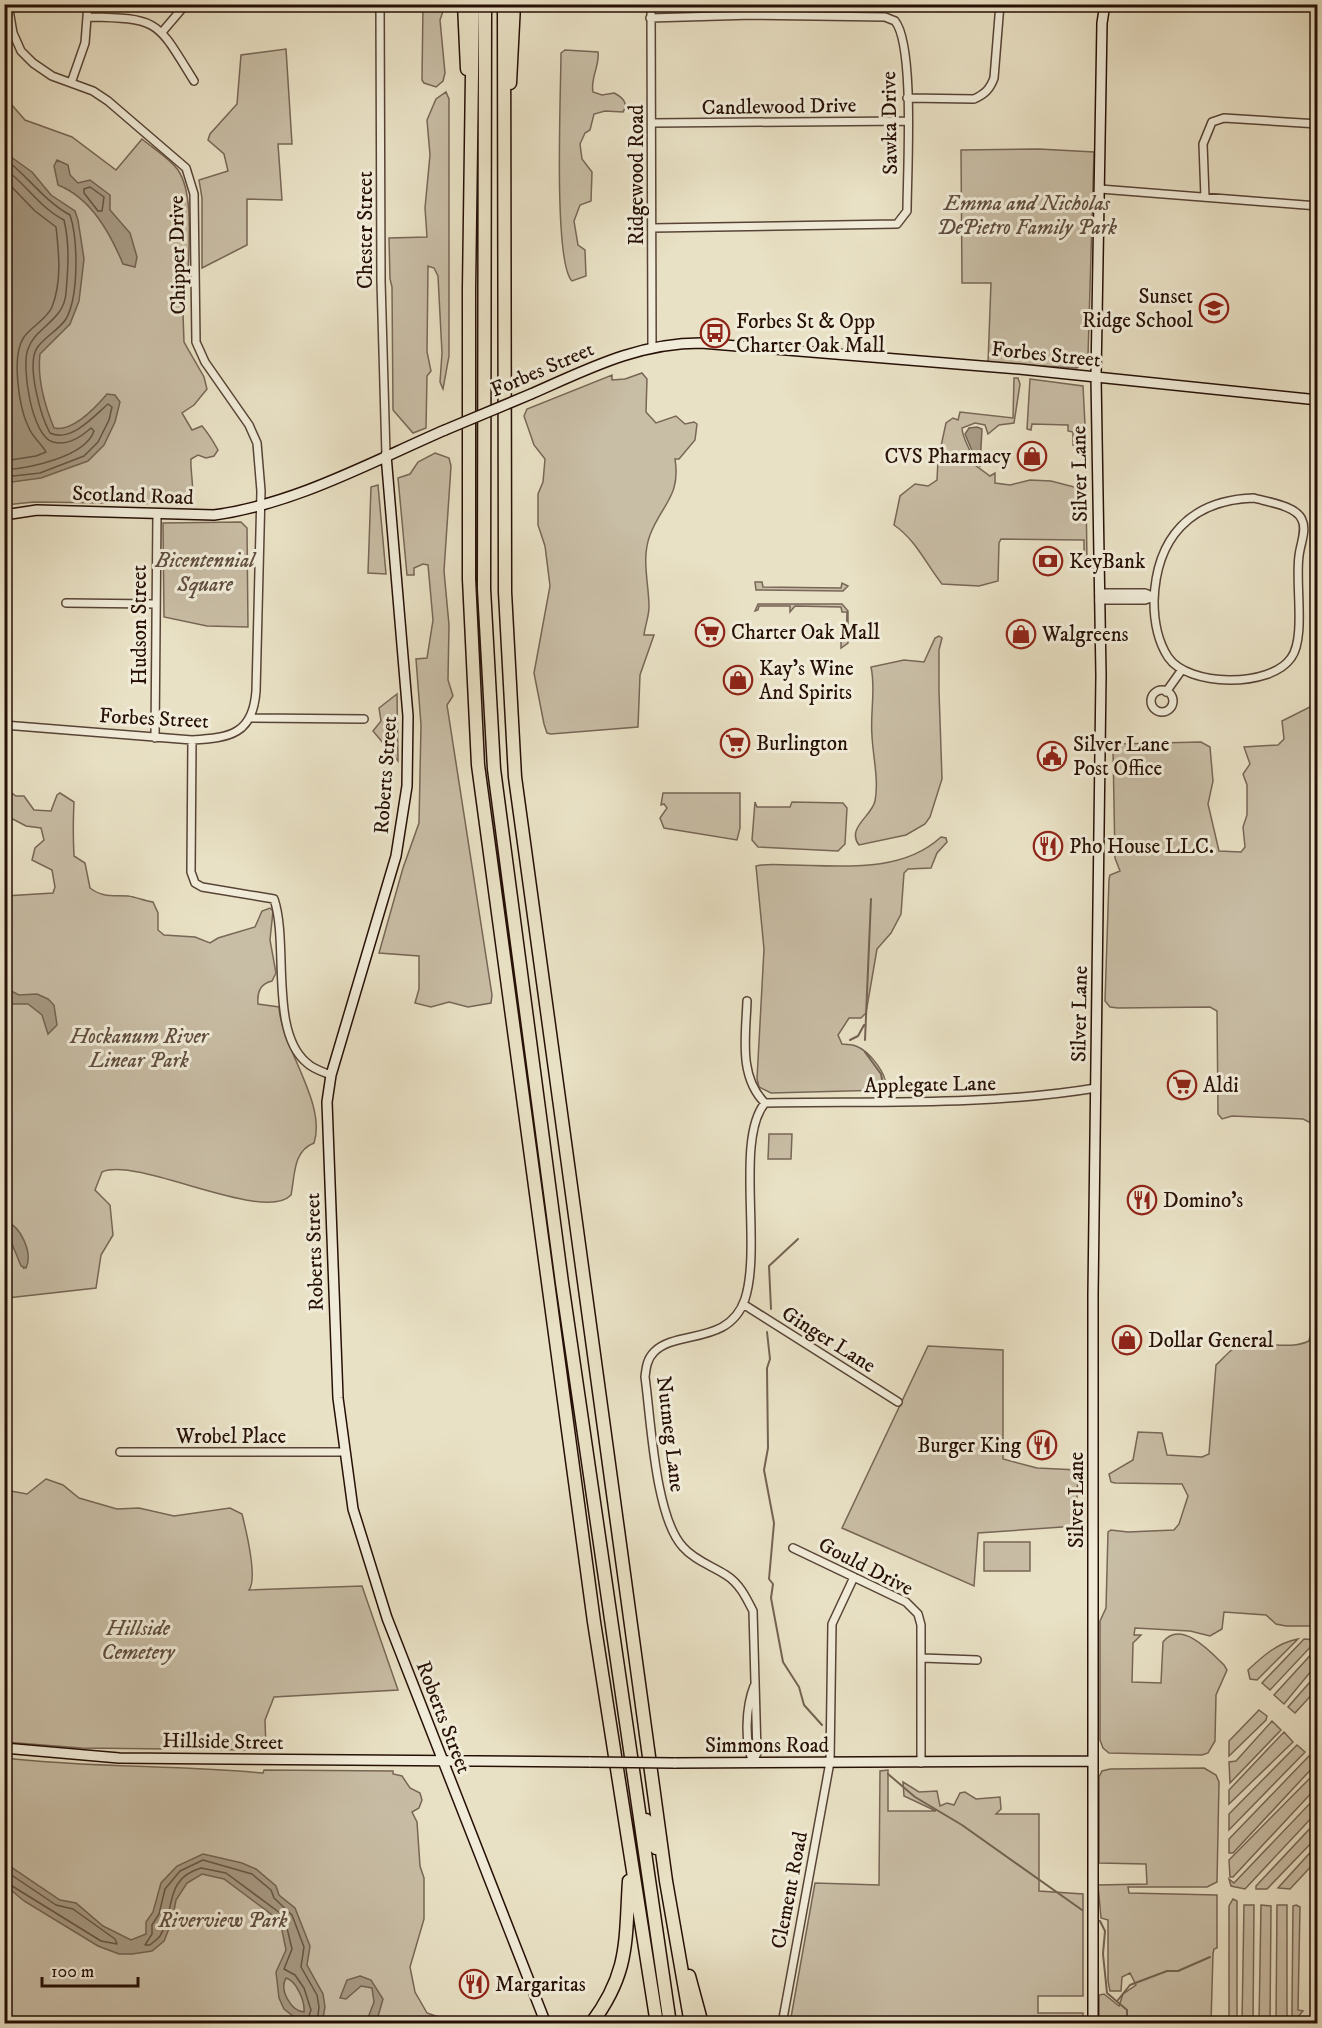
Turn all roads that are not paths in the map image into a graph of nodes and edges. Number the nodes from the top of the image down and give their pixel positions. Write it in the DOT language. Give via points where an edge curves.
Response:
graph roads {
  1 [pos="8,4"];
  2 [pos="88,4"];
  3 [pos="186,4"];
  4 [pos="231,4"];
  5 [pos="380,4"];
  6 [pos="464,4"];
  7 [pos="473,4"];
  8 [pos="479,4"];
  9 [pos="485,4"];
  10 [pos="492,4"];
  11 [pos="504,4"];
  12 [pos="514,4"];
  13 [pos="651,4"];
  14 [pos="753,4"];
  15 [pos="1000,4"];
  16 [pos="1105,4"];
  17 [pos="1299,4"];
  18 [pos="1317,9"];
  19 [pos="753,15"];
  20 [pos="89,17"];
  21 [pos="650,18"];
  22 [pos="163,31"];
  23 [pos="473,66"];
  24 [pos="194,81"];
  25 [pos="72,83"];
  26 [pos="472,84"];
  27 [pos="907,98"];
  28 [pos="504,111"];
  29 [pos="907,121"];
  30 [pos="652,123"];
  31 [pos="1317,124"];
  32 [pos="1100,189"];
  33 [pos="1205,198"];
  34 [pos="1317,206"];
  35 [pos="652,228"];
  36 [pos="652,346"];
  37 [pos="1096,377"];
  38 [pos="1317,400"];
  39 [pos="386,455"];
  40 [pos="261,506"];
  41 [pos="156,513"];
  42 [pos="4,515"];
  43 [pos="1099,597"];
  44 [pos="1155,597"];
  45 [pos="66,603"];
  46 [pos="155,603"];
  47 [pos="1181,671"];
  48 [pos="1166,692"];
  49 [pos="251,718"];
  50 [pos="364,719"];
  51 [pos="4,725"];
  52 [pos="155,738"];
  53 [pos="192,740"];
  54 [pos="747,1001"];
  55 [pos="332,1075"];
  56 [pos="1096,1088"];
  57 [pos="765,1103"];
  58 [pos="743,1304"];
  59 [pos="898,1402"];
  60 [pos="120,1452"];
  61 [pos="343,1452"];
  62 [pos="794,1548"];
  63 [pos="854,1577"];
  64 [pos="922,1658"];
  65 [pos="977,1660"];
  66 [pos="4,1748"];
  67 [pos="1093,1761"];
  68 [pos="441,1762"];
  69 [pos="753,1762"];
  70 [pos="830,1762"];
  71 [pos="921,1763"];
  72 [pos="646,1820"];
  73 [pos="631,1862"];
  74 [pos="666,1881"];
  75 [pos="682,1962"];
  76 [pos="546,2024"];
  77 [pos="591,2024"];
  78 [pos="657,2024"];
  79 [pos="670,2024"];
  80 [pos="676,2024"];
  81 [pos="691,2024"];
  82 [pos="702,2024"];
  83 [pos="782,2024"];
  84 [pos="1093,2024"];
  1 -- 25 [label="street, Chipper Drive" via="21,51 52,76"];
  2 -- 20 [label="street"];
  3 -- 22 [label="street"];
  4 -- 5 [label="street"];
  5 -- 39 [label="street, Chester Street"];
  6 -- 26 [label="highway" via="465,59"];
  7 -- 23 [label="highway"];
  8 -- 23 [label="highway"];
  9 -- 79 [label="highway" via="484,575 492,751 557,1247"];
  10 -- 72 [label="highway" via="491,588 500,766"];
  11 -- 28 [label="highway"];
  12 -- 28 [label="highway" via="512,69"];
  13 -- 21 [label="street, Ridgewood Road"];
  14 -- 19 [label="street"];
  15 -- 27 [label="street" via="990,87 974,99"];
  16 -- 32 [label="main road, Silver Lane"];
  17 -- 18 [label="street"];
  19 -- 21 [label="street, Sawka Drive"];
  19 -- 27 [label="street, Sawka Drive" via="885,17 895,21 903,39"];
  20 -- 22 [label="street" via="140,20"];
  20 -- 25 [label="street" via="86,43"];
  21 -- 30 [label="street, Ridgewood Road"];
  22 -- 24 [label="street"];
  23 -- 26 [label="highway"];
  25 -- 40 [label="street, Chipper Drive" via="108,101 173,155 192,181 196,342 257,443"];
  26 -- 73 [label="highway" via="469,572 478,765 540,1232"];
  27 -- 29 [label="street, Sawka Drive"];
  28 -- 74 [label="highway" via="506,621 517,798"];
  29 -- 30 [label="street, Candlewood Drive"];
  29 -- 35 [label="street, Sawka Drive" via="907,211 897,224"];
  30 -- 35 [label="street, Ridgewood Road"];
  31 -- 33 [label="street" via="1224,118 1212,122 1203,144"];
  32 -- 33 [label="street"];
  32 -- 37 [label="main road, Silver Lane"];
  33 -- 34 [label="street"];
  35 -- 36 [label="street, Ridgewood Road"];
  36 -- 37 [label="main road, Forbes Street" via="734,344"];
  36 -- 39 [label="main road, Forbes Street, bridge" via="624,354"];
  37 -- 38 [label="main road, Forbes Street"];
  37 -- 43 [label="main road, Silver Lane"];
  39 -- 40 [label="main road, Forbes Street"];
  39 -- 55 [label="main road, Roberts Street" via="408,716 407,786 396,856"];
  40 -- 41 [label="main road, Scotland Road" via="214,515"];
  40 -- 49 [label="street" via="256,691"];
  41 -- 42 [label="main road, Scotland Road" via="37,510"];
  41 -- 46 [label="street, Hudson Street"];
  43 -- 44 [label="street" via="1145,593"];
  43 -- 56 [label="main road, Silver Lane"];
  44 -- 47 [label="street" via="1156,633 1162,648"];
  44 -- 47 [label="street" via="1156,571 1162,555 1182,524 1196,512 1225,501 1254,498 1302,518 1297,590 1300,638 1291,658 1266,676 1247,679"];
  45 -- 46 [label="street"];
  46 -- 52 [label="street, Hudson Street"];
  47 -- 48 [label="street"];
  49 -- 50 [label="street"];
  49 -- 53 [label="street, Forbes Street" via="234,734 221,739"];
  51 -- 52 [label="street, Forbes Street"];
  52 -- 53 [label="street, Forbes Street"];
  53 -- 55 [label="street" via="191,873 195,883 274,899 280,917 282,999 288,1030 306,1063"];
  54 -- 57 [label="street" via="746,1063 751,1086"];
  55 -- 61 [label="main road, Roberts Street" via="327,1102 328,1151"];
  56 -- 57 [label="street, Applegate Lane" via="992,1101"];
  56 -- 67 [label="main road, Silver Lane"];
  57 -- 58 [label="street, Nutmeg Lane" via="751,1133 752,1261"];
  58 -- 59 [label="street, Ginger Lane"];
  58 -- 69 [label="street, Nutmeg Lane" via="725,1326 667,1344 654,1352 647,1362 645,1377 670,1530 684,1549 728,1575 744,1592 753,1611"];
  60 -- 61 [label="street, Wrobel Place"];
  61 -- 68 [label="main road, Roberts Street" via="367,1561"];
  62 -- 63 [label="street, Gould Drive"];
  63 -- 64 [label="street, Gould Drive" via="911,1606 921,1625"];
  63 -- 70 [label="street, Clement Road" via="832,1624"];
  64 -- 65 [label="street"];
  64 -- 71 [label="street, Gould Drive"];
  66 -- 68 [label="main road, Hillside Street" via="119,1758"];
  67 -- 71 [label="main road, Simmons Road"];
  67 -- 84 [label="main road, Silver Lane"];
  68 -- 69 [label="main road, Simmons Road, bridge"];
  68 -- 76 [label="main road, Roberts Street"];
  69 -- 70 [label="main road, Simmons Road"];
  70 -- 71 [label="main road, Simmons Road"];
  70 -- 83 [label="street, Clement Road"];
  72 -- 74 [label="highway"];
  72 -- 80 [label="highway"];
  73 -- 77 [label="highway" via="623,1962 612,1991"];
  73 -- 78 [label="highway"];
  74 -- 75 [label="highway"];
  75 -- 81 [label="highway"];
  75 -- 82 [label="highway"];
}
